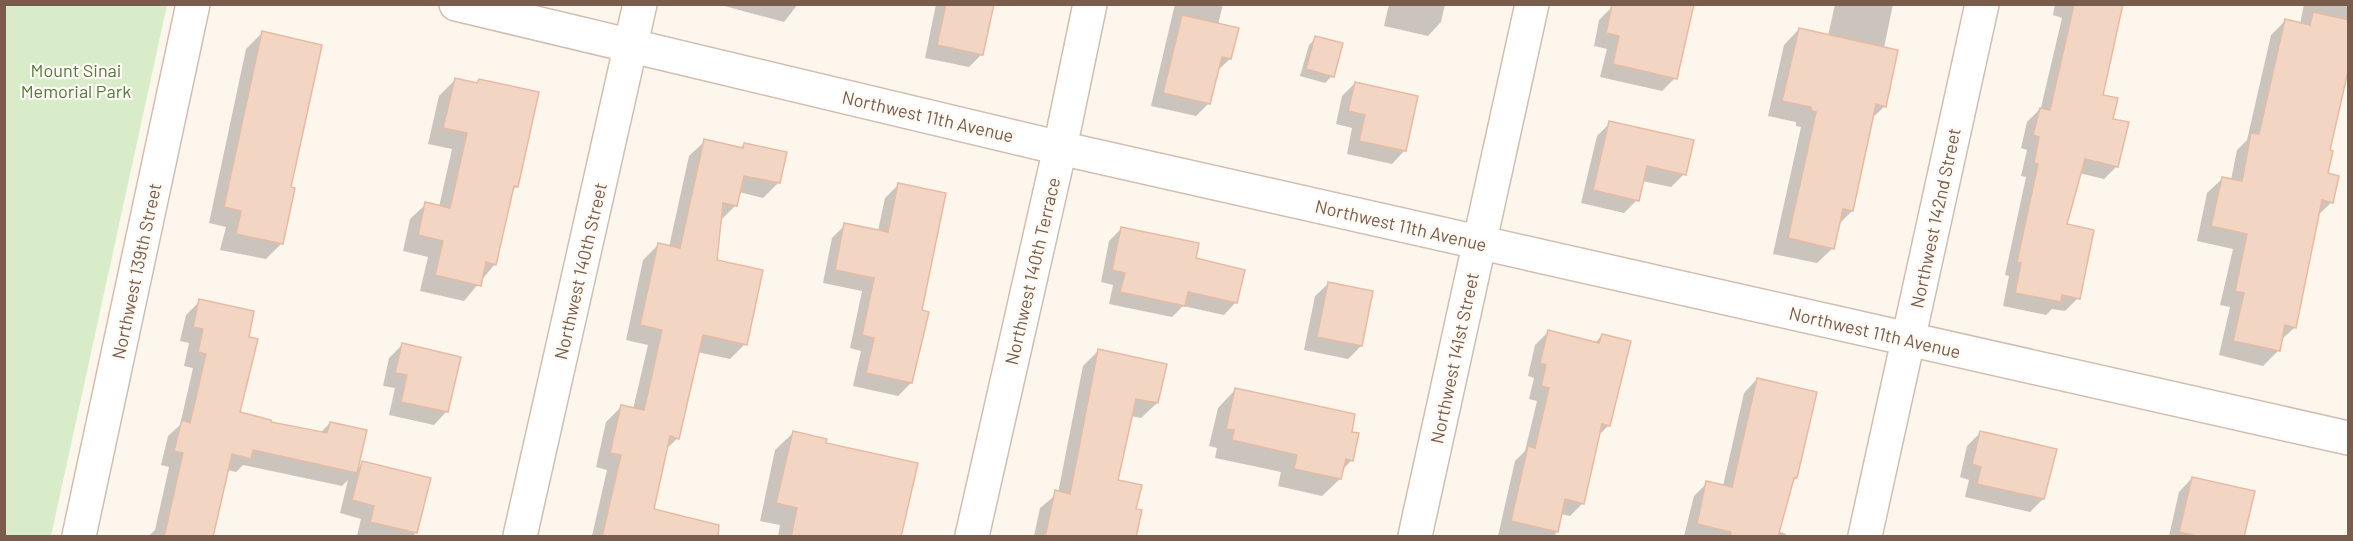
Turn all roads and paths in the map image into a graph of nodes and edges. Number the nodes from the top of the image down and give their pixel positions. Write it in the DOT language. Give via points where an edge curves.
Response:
graph roads {
  1 [pos="193,4"];
  2 [pos="456,4"];
  3 [pos="640,4"];
  4 [pos="1090,4"];
  5 [pos="1532,4"];
  6 [pos="1982,4"];
  7 [pos="631,46"];
  8 [pos="1060,148"];
  9 [pos="1479,242"];
  10 [pos="1908,339"];
  11 [pos="2349,438"];
  12 [pos="79,537"];
  13 [pos="520,537"];
  14 [pos="972,537"];
  15 [pos="1415,537"];
  16 [pos="1864,537"];
  1 -- 12 [label="street, Northwest 139th Street"];
  2 -- 7 [label="street, Northwest 11th Avenue"];
  3 -- 7 [label="street, Northwest 140th Street"];
  4 -- 8 [label="street, Northwest 140th Terrace"];
  5 -- 9 [label="street, Northwest 141st Street"];
  6 -- 10 [label="street, Northwest 142nd Street"];
  7 -- 8 [label="street, Northwest 11th Avenue"];
  7 -- 13 [label="street, Northwest 140th Street"];
  8 -- 9 [label="street, Northwest 11th Avenue"];
  8 -- 14 [label="street, Northwest 140th Terrace"];
  9 -- 10 [label="street, Northwest 11th Avenue"];
  9 -- 15 [label="street, Northwest 141st Street"];
  10 -- 11 [label="street, Northwest 11th Avenue"];
  10 -- 16 [label="street, Northwest 142nd Street"];
}
